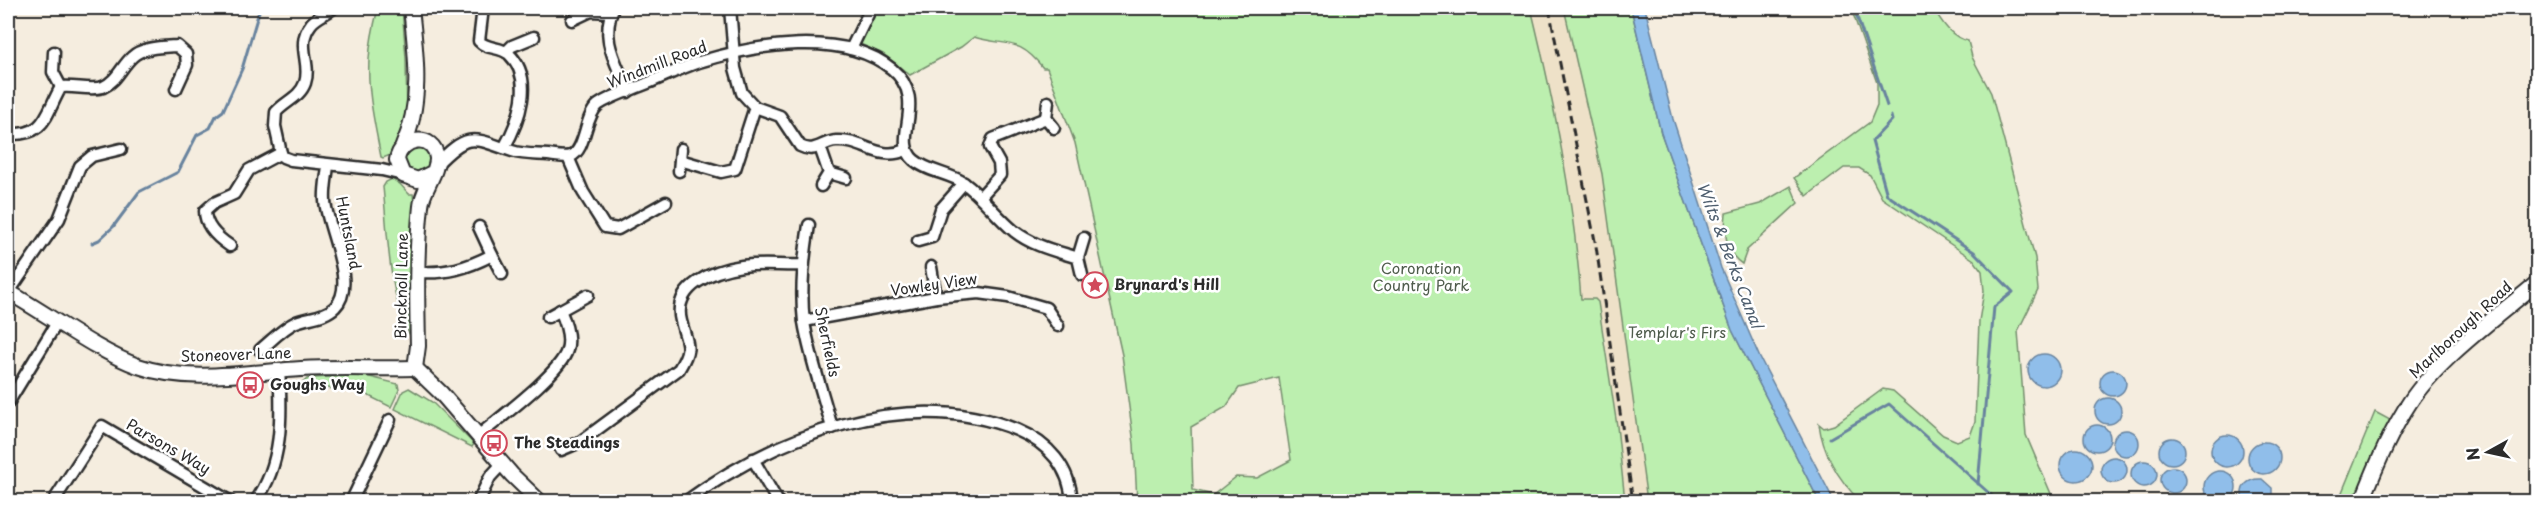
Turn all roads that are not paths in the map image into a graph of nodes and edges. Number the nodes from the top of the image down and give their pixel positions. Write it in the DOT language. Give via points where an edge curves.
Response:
graph roads {
  1 [pos="333,8"];
  2 [pos="411,8"];
  3 [pos="483,8"];
  4 [pos="730,8"];
  5 [pos="871,8"];
  6 [pos="612,10"];
  7 [pos="572,20"];
  8 [pos="534,37"];
  9 [pos="851,49"];
  10 [pos="54,52"];
  11 [pos="506,52"];
  12 [pos="734,54"];
  13 [pos="61,87"];
  14 [pos="176,89"];
  15 [pos="628,92"];
  16 [pos="1048,102"];
  17 [pos="755,107"];
  18 [pos="415,115"];
  19 [pos="1046,118"];
  20 [pos="1054,128"];
  21 [pos="8,134"];
  22 [pos="427,143"];
  23 [pos="456,145"];
  24 [pos="820,147"];
  25 [pos="504,148"];
  26 [pos="121,149"];
  27 [pos="906,150"];
  28 [pos="400,151"];
  29 [pos="281,153"];
  30 [pos="568,157"];
  31 [pos="680,160"];
  32 [pos="328,165"];
  33 [pos="434,168"];
  34 [pos="382,170"];
  35 [pos="829,173"];
  36 [pos="406,177"];
  37 [pos="846,178"];
  38 [pos="964,183"];
  39 [pos="821,186"];
  40 [pos="981,196"];
  41 [pos="666,202"];
  42 [pos="421,204"];
  43 [pos="809,225"];
  44 [pos="479,227"];
  45 [pos="1084,238"];
  46 [pos="918,241"];
  47 [pos="230,246"];
  48 [pos="492,255"];
  49 [pos="1078,258"];
  50 [pos="803,265"];
  51 [pos="932,267"];
  52 [pos="418,272"];
  53 [pos="502,274"];
  54 [pos="1082,275"];
  55 [pos="2538,282"];
  56 [pos="8,292"];
  57 [pos="588,295"];
  58 [pos="936,297"];
  59 [pos="560,310"];
  60 [pos="548,317"];
  61 [pos="58,321"];
  62 [pos="804,321"];
  63 [pos="1058,326"];
  64 [pos="260,350"];
  65 [pos="415,368"];
  66 [pos="279,370"];
  67 [pos="8,403"];
  68 [pos="390,420"];
  69 [pos="832,428"];
  70 [pos="477,437"];
  71 [pos="561,450"];
  72 [pos="753,459"];
  73 [pos="502,464"];
  74 [pos="55,499"];
  75 [pos="231,501"];
  76 [pos="255,501"];
  77 [pos="351,501"];
  78 [pos="478,501"];
  79 [pos="540,501"];
  80 [pos="685,501"];
  81 [pos="778,501"];
  82 [pos="1072,501"];
  83 [pos="2362,501"];
  1 -- 29 [label="street" via="306,32 303,51 307,76 301,91 276,112"];
  2 -- 18 [label="street" via="416,55"];
  3 -- 11 [label="street" via="479,40 486,47"];
  4 -- 12 [label="street"];
  5 -- 9 [label="street"];
  6 -- 7 [label="street" via="591,11"];
  6 -- 15 [label="street" via="608,39"];
  8 -- 11 [label="street"];
  9 -- 12 [label="street, Windmill Road" via="801,45"];
  9 -- 27 [label="street, Windmill Road" via="885,64 903,85 910,109"];
  10 -- 13 [label="street" via="53,72"];
  11 -- 25 [label="street" via="517,67 523,89 514,129"];
  12 -- 15 [label="street, Windmill Road" via="698,62"];
  12 -- 17 [label="street" via="742,93"];
  13 -- 14 [label="street" via="104,86 137,53 177,46 188,59"];
  13 -- 21 [label="street" via="40,126 24,134"];
  15 -- 30 [label="street, Windmill Road" via="596,108 578,150"];
  16 -- 19 [label="street"];
  17 -- 24 [label="street" via="780,116 800,146 808,150"];
  17 -- 31 [label="street" via="735,169 721,172"];
  18 -- 22 [label="street" via="418,130"];
  18 -- 28 [label="street"];
  19 -- 20 [label="street"];
  19 -- 40 [label="street" via="993,139 990,147 999,163 1000,175"];
  22 -- 23 [label="street"];
  22 -- 28 [label="street" via="413,141"];
  22 -- 33 [label="street" via="436,154"];
  23 -- 25 [label="street" via="483,140"];
  23 -- 33 [label="street"];
  24 -- 27 [label="street" via="836,141 888,155"];
  24 -- 35 [label="street"];
  25 -- 30 [label="street"];
  26 -- 56 [label="street" via="92,156 80,166 59,219"];
  27 -- 38 [label="street" via="918,164"];
  28 -- 34 [label="street"];
  28 -- 36 [label="street" via="398,167"];
  29 -- 32 [label="street" via="291,160"];
  29 -- 47 [label="street" via="249,170 238,190 206,211 205,218 213,231"];
  30 -- 41 [label="street" via="583,192 605,227 618,229"];
  32 -- 34 [label="street"];
  32 -- 64 [label="street, Huntsland" via="325,203 338,246 342,296 331,311 290,325"];
  33 -- 36 [label="street" via="421,180"];
  33 -- 42 [label="street, Bincknoll Lane"];
  34 -- 36 [label="street"];
  35 -- 37 [label="street"];
  35 -- 39 [label="street"];
  36 -- 42 [label="street, Bincknoll Lane"];
  38 -- 40 [label="street"];
  38 -- 46 [label="street" via="941,209 935,241"];
  40 -- 49 [label="street" via="1026,240"];
  42 -- 52 [label="street, Bincknoll Lane"];
  43 -- 50 [label="street, Sherfields"];
  44 -- 48 [label="street"];
  45 -- 49 [label="street"];
  48 -- 52 [label="street" via="447,273"];
  48 -- 53 [label="street"];
  49 -- 54 [label="street"];
  50 -- 62 [label="street, Sherfields"];
  50 -- 71 [label="street" via="741,266 693,284 684,294 680,309 689,346 679,369 580,442"];
  51 -- 58 [label="street"];
  52 -- 65 [label="street, Bincknoll Lane"];
  55 -- 83 [label="street, Marlborough Road" via="2447,360 2420,389 2399,421"];
  56 -- 61 [label="street, Stoneover Lane"];
  57 -- 59 [label="street"];
  58 -- 62 [label="street, Vowley View"];
  58 -- 63 [label="street, Vowley View" via="971,292 1008,297 1046,308"];
  59 -- 60 [label="street"];
  59 -- 70 [label="street" via="568,342 563,358 543,381"];
  61 -- 66 [label="street, Stoneover Lane" via="126,361 156,371 198,375"];
  61 -- 67 [label="street"];
  62 -- 69 [label="street, Sherfields"];
  65 -- 66 [label="street, Stoneover Lane"];
  65 -- 70 [label="street"];
  66 -- 76 [label="street" via="281,430 272,465"];
  68 -- 77 [label="street"];
  69 -- 72 [label="street"];
  69 -- 82 [label="street" via="894,415 929,414 1004,425 1049,449 1066,474"];
  70 -- 73 [label="street"];
  72 -- 80 [label="street"];
  72 -- 81 [label="street"];
  73 -- 78 [label="street"];
  73 -- 79 [label="street"];
  74 -- 75 [label="street, Parsons Way" via="102,426"];
}
